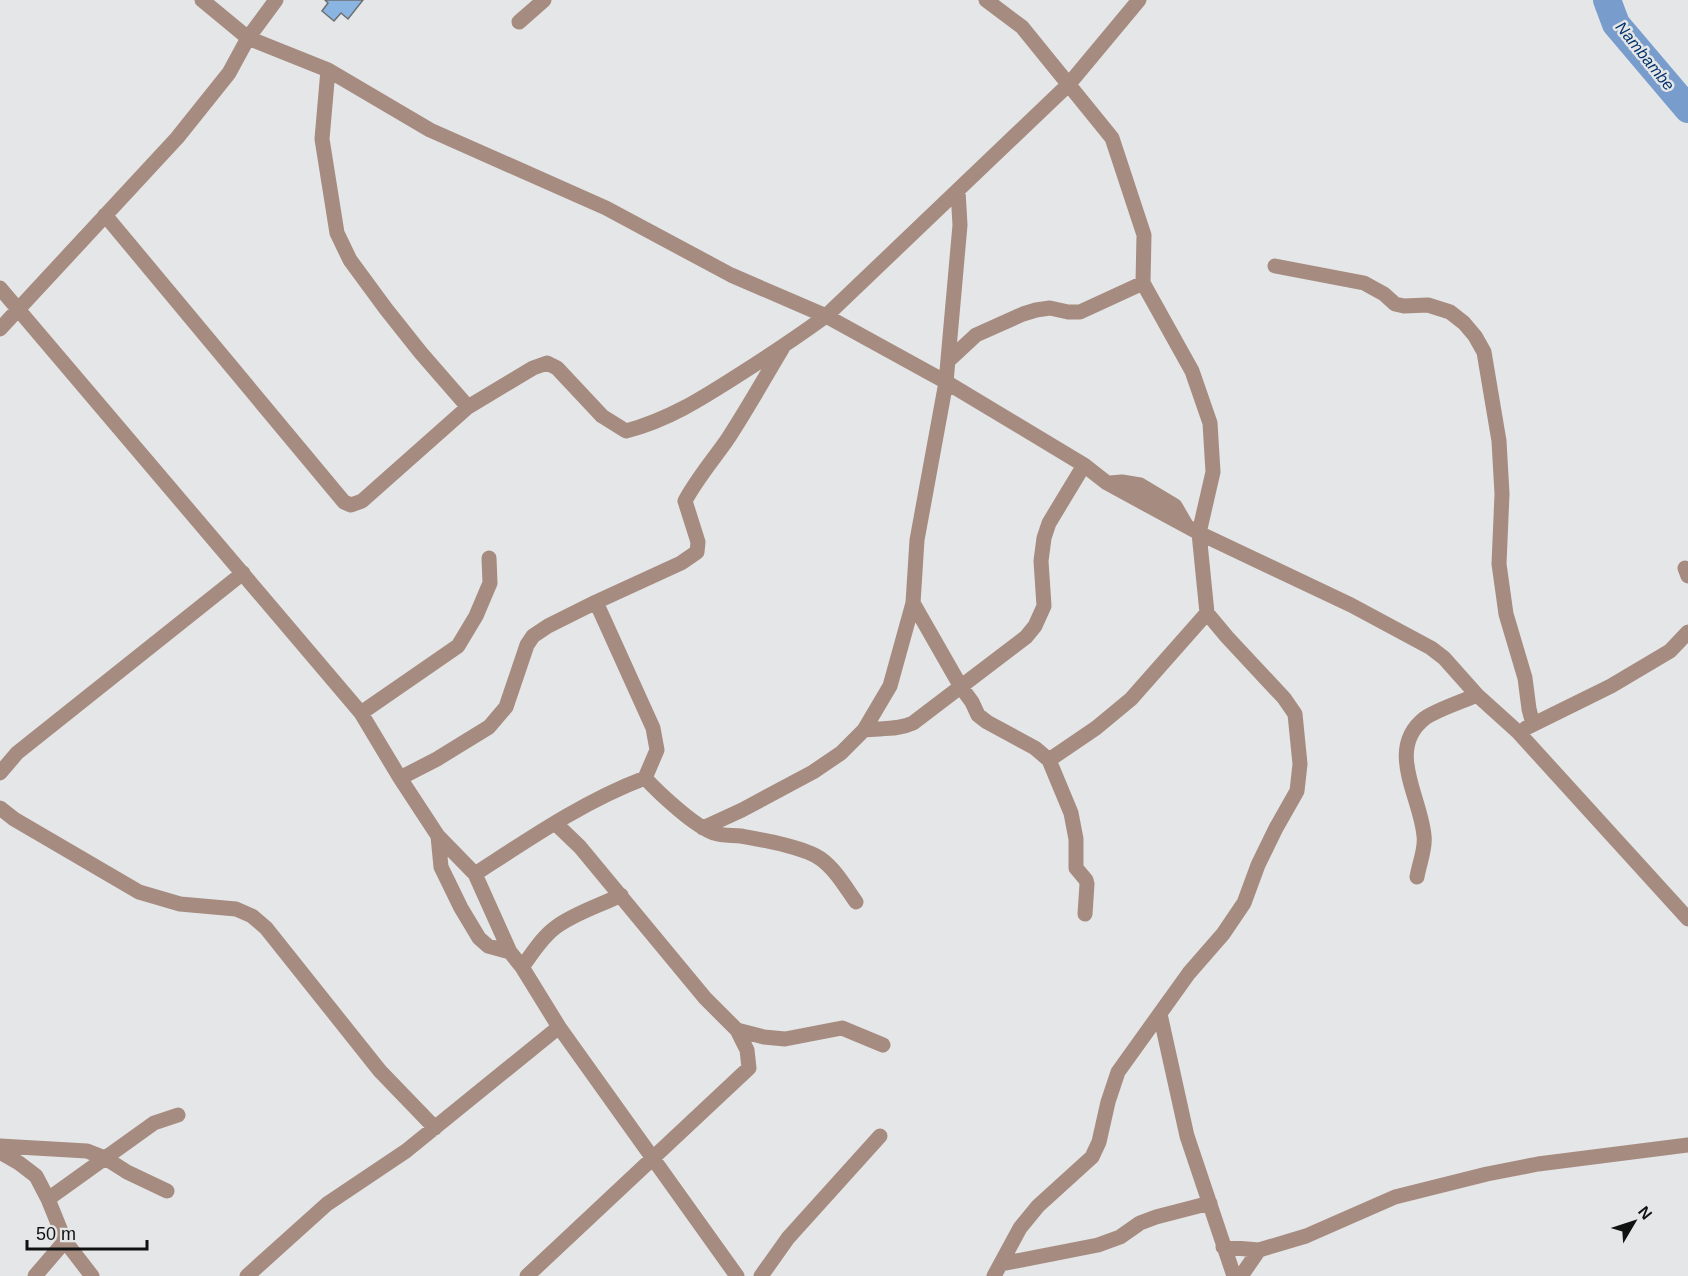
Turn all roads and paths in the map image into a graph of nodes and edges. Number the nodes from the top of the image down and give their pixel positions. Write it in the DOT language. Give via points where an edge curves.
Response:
graph roads {
  1 [pos="202,0"];
  2 [pos="276,0"];
  3 [pos="544,0"];
  4 [pos="986,0"];
  5 [pos="1139,0"];
  6 [pos="519,22"];
  7 [pos="248,38"];
  8 [pos="328,70"];
  9 [pos="1069,84"];
  10 [pos="958,191"];
  11 [pos="105,215"];
  12 [pos="1275,266"];
  13 [pos="1143,283"];
  14 [pos="0,288"];
  15 [pos="20,309"];
  16 [pos="826,316"];
  17 [pos="0,329"];
  18 [pos="976,334"];
  19 [pos="950,336"];
  20 [pos="783,346"];
  21 [pos="948,361"];
  22 [pos="946,382"];
  23 [pos="468,407"];
  24 [pos="1084,465"];
  25 [pos="1194,530"];
  26 [pos="489,558"];
  27 [pos="243,573"];
  28 [pos="596,602"];
  29 [pos="913,603"];
  30 [pos="1207,613"];
  31 [pos="1688,632"];
  32 [pos="961,687"];
  33 [pos="1477,696"];
  34 [pos="361,713"];
  35 [pos="1533,724"];
  36 [pos="864,730"];
  37 [pos="1518,732"];
  38 [pos="1049,760"];
  39 [pos="0,773"];
  40 [pos="400,778"];
  41 [pos="645,778"];
  42 [pos="0,808"];
  43 [pos="555,823"];
  44 [pos="703,828"];
  45 [pos="438,836"];
  46 [pos="475,874"];
  47 [pos="1417,877"];
  48 [pos="621,895"];
  49 [pos="856,902"];
  50 [pos="1084,914"];
  51 [pos="1688,919"];
  52 [pos="510,952"];
  53 [pos="522,967"];
  54 [pos="1160,1014"];
  55 [pos="559,1027"];
  56 [pos="737,1030"];
  57 [pos="883,1045"];
  58 [pos="178,1115"];
  59 [pos="435,1128"];
  60 [pos="880,1136"];
  61 [pos="1688,1145"];
  62 [pos="0,1146"];
  63 [pos="0,1152"];
  64 [pos="105,1158"];
  65 [pos="653,1158"];
  66 [pos="167,1191"];
  67 [pos="48,1199"];
  68 [pos="1210,1203"];
  69 [pos="65,1241"];
  70 [pos="1223,1246"];
  71 [pos="1259,1250"];
  72 [pos="997,1270"];
  73 [pos="35,1276"];
  74 [pos="92,1276"];
  75 [pos="247,1276"];
  76 [pos="527,1276"];
  77 [pos="737,1276"];
  78 [pos="761,1276"];
  79 [pos="1234,1276"];
  80 [pos="1241,1276"];
  1 -- 7 [label="street"];
  2 -- 7 [label="street"];
  3 -- 6 [label="street"];
  4 -- 9 [label="street" via="1022,27"];
  5 -- 9 [label="street"];
  7 -- 8 [label="street"];
  7 -- 11 [label="street" via="229,73 177,138"];
  8 -- 16 [label="street" via="430,130 606,208 730,275"];
  8 -- 23 [label="street" via="322,139 337,233 350,261 386,309"];
  9 -- 10 [label="street"];
  9 -- 13 [label="street" via="1112,138 1144,235"];
  10 -- 16 [label="street"];
  10 -- 19 [label="street" via="960,225"];
  11 -- 15 [label="street"];
  11 -- 23 [label="street" via="344,502 351,505 362,501"];
  12 -- 35 [label="street" via="1364,283 1395,304 1428,304 1450,312 1475,336 1484,352 1499,441 1499,564 1506,614 1526,678"];
  13 -- 18 [label="street" via="1080,312 1036,310"];
  13 -- 25 [label="street" via="1192,371 1210,423 1213,472"];
  14 -- 15 [label="street"];
  15 -- 17 [label="street"];
  15 -- 27 [label="street"];
  16 -- 20 [label="street"];
  16 -- 22 [label="street"];
  18 -- 19 [label="street"];
  18 -- 21 [label="street"];
  19 -- 21 [label="street"];
  20 -- 23 [label="street" via="695,403 649,425 626,431 602,416 557,368 547,363"];
  20 -- 28 [label="street" via="685,501 698,542 697,552"];
  21 -- 22 [label="street"];
  22 -- 24 [label="street"];
  22 -- 29 [label="street" via="917,540"];
  24 -- 25 [label="street" via="1107,483 1140,485 1175,506"];
  24 -- 32 [label="street" via="1044,538 1044,606 1035,626"];
  25 -- 30 [label="street"];
  25 -- 33 [label="street" via="1431,648"];
  26 -- 34 [label="street" via="490,583 458,646"];
  27 -- 34 [label="street"];
  27 -- 39 [label="street" via="17,753"];
  28 -- 40 [label="street" via="533,636 506,707 489,727"];
  28 -- 41 [label="street" via="653,728 657,750"];
  29 -- 32 [label="street"];
  29 -- 36 [label="street" via="890,686"];
  30 -- 38 [label="street" via="1131,699"];
  30 -- 54 [label="street" via="1295,714 1300,764 1297,791 1267,846 1244,903"];
  31 -- 35 [label="street" via="1660,657"];
  32 -- 36 [label="street" via="902,728"];
  32 -- 38 [label="street" via="978,715"];
  33 -- 37 [label="street"];
  33 -- 47 [label="street" via="1426,717 1408,741 1405,760 1425,837"];
  34 -- 40 [label="street"];
  35 -- 37 [label="street"];
  36 -- 44 [label="street" via="841,753 813,772"];
  37 -- 51 [label="street"];
  38 -- 50 [label="street" via="1071,813 1076,868 1087,884"];
  40 -- 45 [label="street"];
  41 -- 43 [label="street"];
  41 -- 44 [label="street"];
  42 -- 59 [label="street" via="140,892 180,904 236,909 252,916 266,928 380,1071"];
  43 -- 46 [label="street"];
  43 -- 48 [label="street"];
  44 -- 49 [label="street" via="790,846 820,858"];
  45 -- 46 [label="street"];
  45 -- 52 [label="street" via="441,867 461,909 488,946"];
  46 -- 52 [label="street"];
  48 -- 53 [label="street" via="554,928"];
  48 -- 56 [label="street" via="705,998"];
  52 -- 53 [label="street"];
  53 -- 55 [label="street"];
  54 -- 68 [label="street" via="1187,1136"];
  54 -- 72 [label="street" via="1118,1072 1092,1157 1038,1206 1020,1228"];
  55 -- 59 [label="street"];
  55 -- 65 [label="street"];
  56 -- 57 [label="street" via="785,1039 842,1028"];
  56 -- 65 [label="street" via="747,1050 749,1068"];
  58 -- 64 [label="street" via="154,1123"];
  59 -- 75 [label="street" via="327,1204"];
  60 -- 78 [label="street" via="788,1238"];
  61 -- 71 [label="street" via="1487,1174 1395,1197 1306,1236"];
  62 -- 64 [label="street" via="87,1151"];
  63 -- 67 [label="street" via="36,1176"];
  64 -- 66 [label="street"];
  64 -- 67 [label="street"];
  65 -- 76 [label="street"];
  65 -- 77 [label="street"];
  67 -- 69 [label="street"];
  68 -- 70 [label="street"];
  68 -- 72 [label="street" via="1140,1223 1120,1237 1098,1245"];
  69 -- 73 [label="street"];
  69 -- 74 [label="street"];
  70 -- 71 [label="street"];
  70 -- 79 [label="street"];
  71 -- 80 [label="street"];
}
